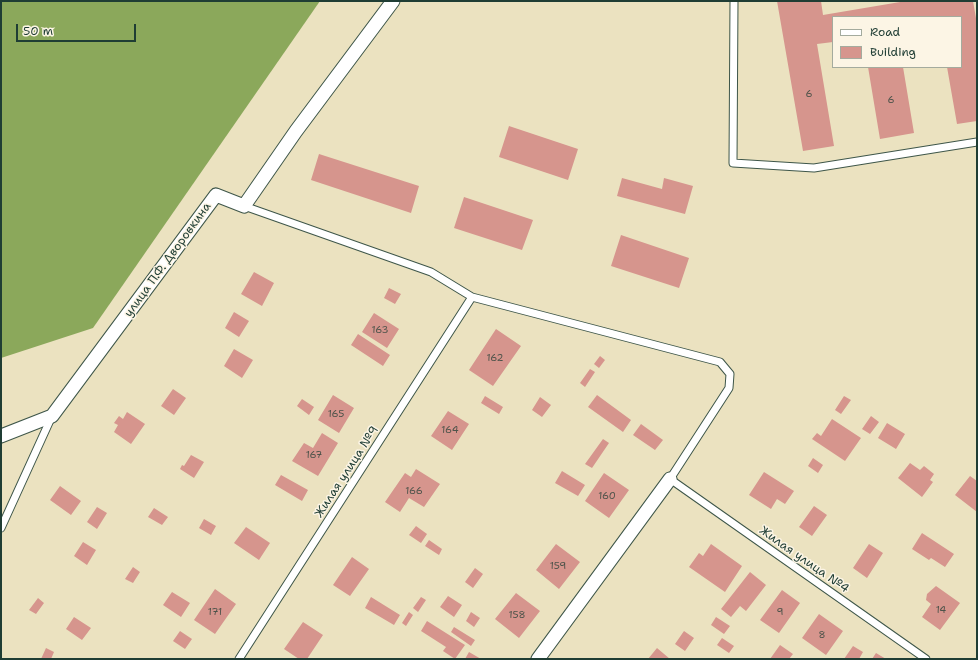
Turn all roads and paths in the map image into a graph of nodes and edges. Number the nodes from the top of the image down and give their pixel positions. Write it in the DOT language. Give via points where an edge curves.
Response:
graph roads {
  1 [pos="393,1"];
  2 [pos="734,1"];
  3 [pos="977,142"];
  4 [pos="244,206"];
  5 [pos="472,297"];
  6 [pos="52,416"];
  7 [pos="1,436"];
  8 [pos="670,479"];
  9 [pos="1,528"];
  10 [pos="239,659"];
  11 [pos="538,659"];
  12 [pos="926,659"];
  1 -- 4 [label="street" via="296,131"];
  2 -- 3 [label="lane" via="733,163 814,168"];
  4 -- 5 [label="lane" via="432,272"];
  4 -- 6 [label="street, улица П.Ф. Дворовкина" via="216,194"];
  5 -- 8 [label="lane" via="720,362 730,374 729,388"];
  5 -- 10 [label="lane, Жилая улица №9"];
  6 -- 7 [label="street"];
  6 -- 9 [label="lane, улица П.Ф. Дворовкина"];
  8 -- 11 [label="street"];
  8 -- 12 [label="lane, Жилая улица №4"];
}
